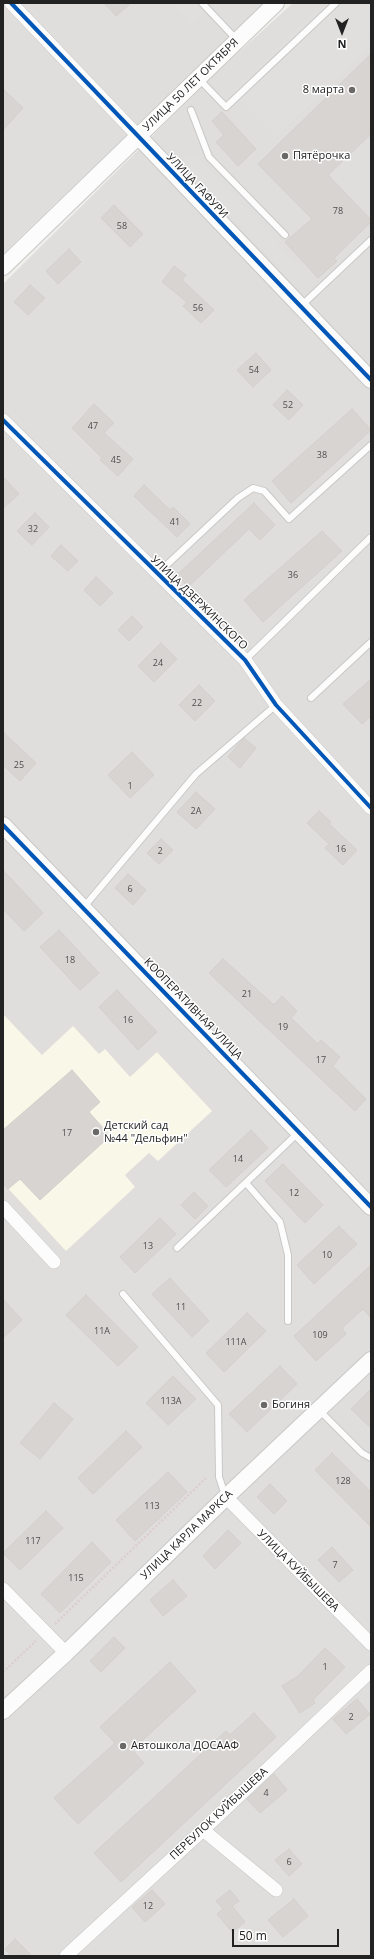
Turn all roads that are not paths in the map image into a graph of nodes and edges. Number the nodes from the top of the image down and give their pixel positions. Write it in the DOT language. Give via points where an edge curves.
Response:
graph roads {
  1 [pos="11,3"];
  2 [pos="202,3"];
  3 [pos="276,3"];
  4 [pos="336,3"];
  5 [pos="237,40"];
  6 [pos="198,78"];
  7 [pos="191,110"];
  8 [pos="138,136"];
  9 [pos="285,236"];
  10 [pos="371,240"];
  11 [pos="3,267"];
  12 [pos="300,307"];
  13 [pos="369,374"];
  14 [pos="3,420"];
  15 [pos="371,445"];
  16 [pos="371,537"];
  17 [pos="156,574"];
  18 [pos="371,642"];
  19 [pos="245,660"];
  20 [pos="311,698"];
  21 [pos="276,705"];
  22 [pos="371,808"];
  23 [pos="3,825"];
  24 [pos="83,908"];
  25 [pos="299,1132"];
  26 [pos="246,1183"];
  27 [pos="3,1207"];
  28 [pos="371,1207"];
  29 [pos="177,1248"];
  30 [pos="54,1262"];
  31 [pos="122,1294"];
  32 [pos="288,1321"];
  33 [pos="371,1360"];
  34 [pos="319,1410"];
  35 [pos="371,1458"];
  36 [pos="226,1497"];
  37 [pos="3,1589"];
  38 [pos="371,1644"];
  39 [pos="66,1653"];
  40 [pos="371,1671"];
  41 [pos="3,1711"];
  42 [pos="203,1830"];
  43 [pos="276,1890"];
  44 [pos="66,1956"];
  1 -- 8 [label="street, УЛИЦА ГАФУРИ"];
  2 -- 5 [label="lane"];
  3 -- 5 [label="street, УЛИЦА 50 ЛЕТ ОКТЯБРЯ"];
  4 -- 6 [label="lane" via="226,107"];
  5 -- 6 [label="street, УЛИЦА 50 ЛЕТ ОКТЯБРЯ"];
  6 -- 8 [label="street, УЛИЦА 50 ЛЕТ ОКТЯБРЯ"];
  7 -- 9 [label="lane" via="209,157"];
  8 -- 11 [label="street, УЛИЦА 50 ЛЕТ ОКТЯБРЯ"];
  8 -- 12 [label="street, УЛИЦА ГАФУРИ"];
  10 -- 12 [label="lane"];
  12 -- 13 [label="street, УЛИЦА ГАФУРИ"];
  14 -- 17 [label="street, УЛИЦА ДЗЕРЖИНСКОГО"];
  15 -- 17 [label="lane" via="289,519 264,491 253,488 238,498"];
  16 -- 19 [label="lane"];
  17 -- 19 [label="street, УЛИЦА ДЗЕРЖИНСКОГО"];
  18 -- 20 [label="lane"];
  19 -- 21 [label="street, УЛИЦА ДЗЕРЖИНСКОГО"];
  21 -- 22 [label="street, УЛИЦА ДЗЕРЖИНСКОГО"];
  21 -- 24 [label="lane" via="196,774"];
  23 -- 24 [label="street, КООПЕРАТИВНАЯ УЛИЦА"];
  24 -- 25 [label="street, КООПЕРАТИВНАЯ УЛИЦА"];
  25 -- 26 [label="lane"];
  25 -- 28 [label="street, КООПЕРАТИВНАЯ УЛИЦА"];
  26 -- 29 [label="lane"];
  26 -- 32 [label="lane" via="280,1222 288,1255"];
  27 -- 30 [label="street"];
  31 -- 36 [label="lane" via="218,1405 219,1476"];
  33 -- 34 [label="street, УЛИЦА КАРЛА МАРКСА"];
  34 -- 35 [label="lane" via="362,1453"];
  34 -- 36 [label="street, УЛИЦА КАРЛА МАРКСА"];
  36 -- 38 [label="street, УЛИЦА КУЙБЫШЕВА"];
  36 -- 39 [label="street, УЛИЦА КАРЛА МАРКСА"];
  37 -- 39 [label="street"];
  39 -- 41 [label="street, УЛИЦА КАРЛА МАРКСА"];
  40 -- 42 [label="street, ПЕРЕУЛОК КУЙБЫШЕВА"];
  42 -- 43 [label="street"];
  42 -- 44 [label="street, ПЕРЕУЛОК КУЙБЫШЕВА"];
}
